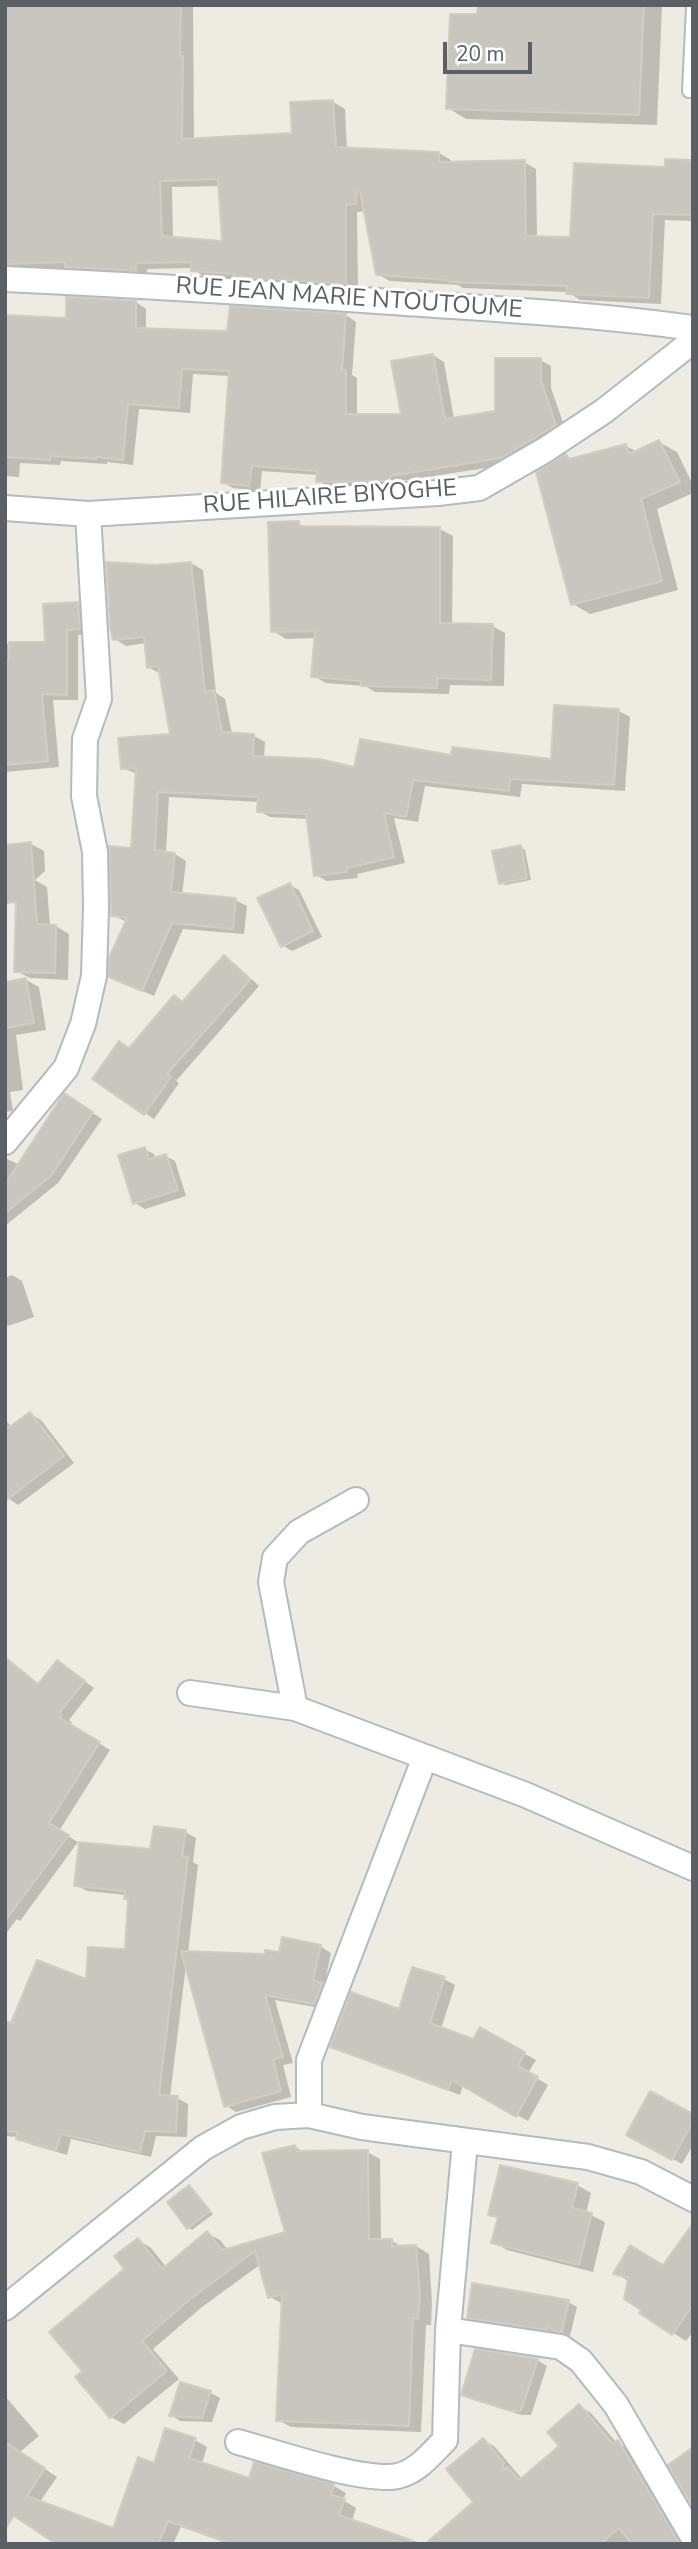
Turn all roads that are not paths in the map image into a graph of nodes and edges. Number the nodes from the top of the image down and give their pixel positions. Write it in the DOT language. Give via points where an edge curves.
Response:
graph roads {
  1 [pos="693,7"];
  2 [pos="689,91"];
  3 [pos="5,279"];
  4 [pos="693,328"];
  5 [pos="693,341"];
  6 [pos="5,508"];
  7 [pos="88,514"];
  8 [pos="5,1142"];
  9 [pos="356,1500"];
  10 [pos="190,1693"];
  11 [pos="295,1708"];
  12 [pos="425,1757"];
  13 [pos="693,1868"];
  14 [pos="309,2115"];
  15 [pos="465,2142"];
  16 [pos="693,2199"];
  17 [pos="5,2308"];
  18 [pos="448,2330"];
  19 [pos="238,2442"];
  20 [pos="693,2537"];
  1 -- 2 [label="lane"];
  3 -- 4 [label="street, RUE JEAN MARIE NTOUTOUME" via="479,308"];
  5 -- 7 [label="street, RUE HILAIRE BIYOGHE" via="604,411 479,488"];
  6 -- 7 [label="street, RUE HILAIRE BIYOGHE"];
  7 -- 8 [label="street" via="99,699 85,739 83,796 95,852 94,976 66,1068"];
  9 -- 11 [label="street" via="299,1532 275,1558 271,1581"];
  10 -- 11 [label="street"];
  11 -- 12 [label="street"];
  12 -- 13 [label="street" via="526,1795"];
  12 -- 14 [label="street" via="309,2060"];
  14 -- 15 [label="street"];
  14 -- 17 [label="street" via="275,2117 241,2127 203,2148"];
  15 -- 16 [label="street" via="588,2157 641,2172"];
  15 -- 18 [label="street"];
  18 -- 19 [label="street" via="445,2440 419,2467 398,2476 372,2477"];
  18 -- 20 [label="street" via="561,2347 581,2361 616,2405"];
}
